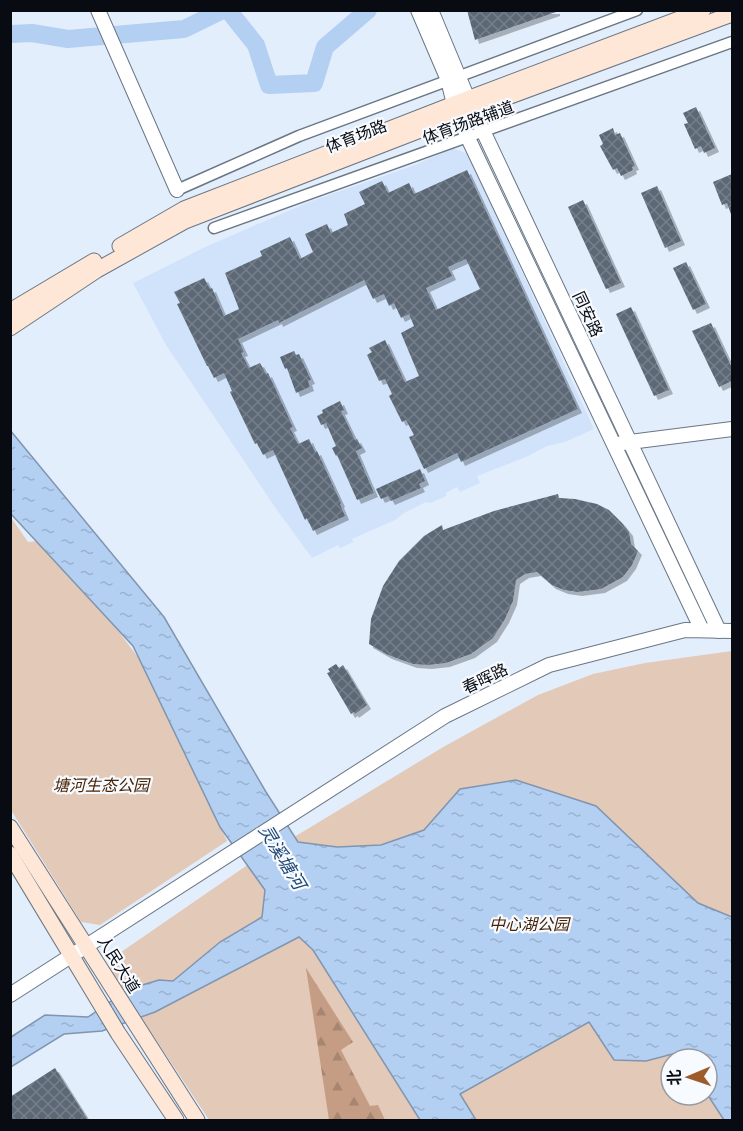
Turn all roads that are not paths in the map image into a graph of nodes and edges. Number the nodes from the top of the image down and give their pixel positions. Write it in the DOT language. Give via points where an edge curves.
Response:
graph roads {
  1 [pos="418,10"];
  2 [pos="431,10"];
  3 [pos="637,10"];
  4 [pos="703,10"];
  5 [pos="732,14"];
  6 [pos="101,16"];
  7 [pos="732,42"];
  8 [pos="454,78"];
  9 [pos="464,107"];
  10 [pos="484,132"];
  11 [pos="468,138"];
  12 [pos="177,190"];
  13 [pos="214,228"];
  14 [pos="10,311"];
  15 [pos="10,328"];
  16 [pos="732,429"];
  17 [pos="629,440"];
  18 [pos="614,445"];
  19 [pos="702,630"];
  20 [pos="726,631"];
  21 [pos="10,827"];
  22 [pos="10,854"];
  23 [pos="77,951"];
  24 [pos="10,994"];
  25 [pos="176,1120"];
  26 [pos="197,1120"];
  1 -- 8 [label="street, 同安路"];
  2 -- 8 [label="street, 同安路"];
  3 -- 8 [label="street"];
  4 -- 9 [label="main road, 体育场路"];
  5 -- 9 [label="main road, 体育场路"];
  6 -- 12 [label="street"];
  7 -- 10 [label="street, 体育场路辅道"];
  8 -- 9 [label="street, 同安路"];
  8 -- 12 [label="street" via="299,136"];
  9 -- 10 [label="street, 同安路"];
  9 -- 11 [label="street, 同安路"];
  9 -- 14 [label="main road, 体育场路" via="184,209"];
  9 -- 15 [label="main road, 体育场路" via="185,221 97,270"];
  10 -- 11 [label="street, 体育场路辅道"];
  10 -- 17 [label="street, 同安路"];
  11 -- 13 [label="street, 体育场路辅道"];
  11 -- 18 [label="street, 同安路"];
  16 -- 17 [label="street"];
  17 -- 18 [label="street"];
  17 -- 20 [label="street, 同安路"];
  18 -- 19 [label="street, 同安路"];
  19 -- 20 [label="street, 春晖路"];
  19 -- 23 [label="street, 春晖路" via="685,630 549,665 445,716"];
  21 -- 23 [label="main road, 人民大道"];
  22 -- 23 [label="main road, 人民大道"];
  23 -- 24 [label="street"];
  23 -- 25 [label="main road, 人民大道" via="118,1033"];
  23 -- 26 [label="main road, 人民大道"];
}
